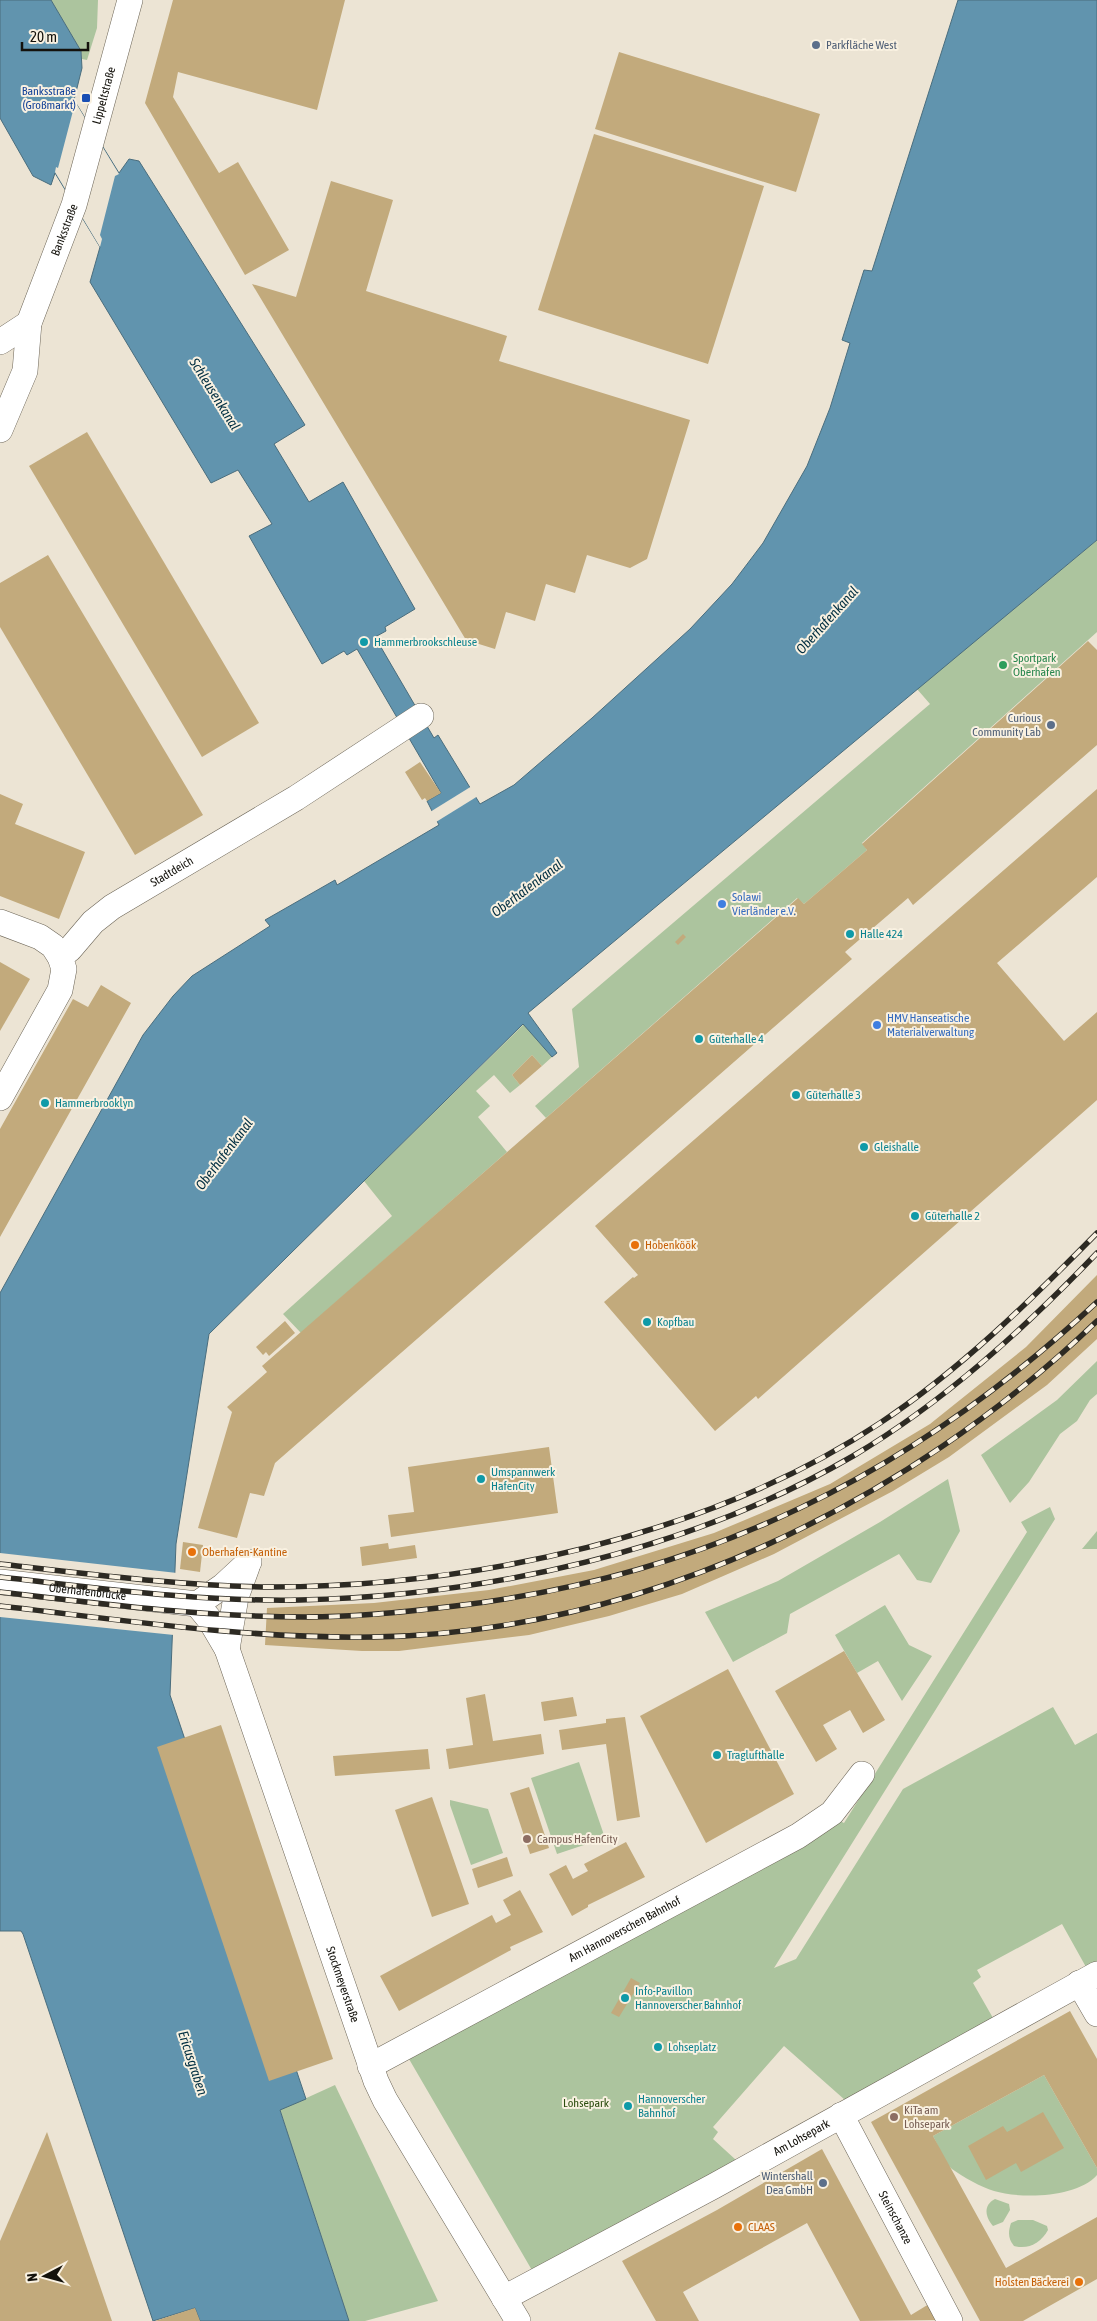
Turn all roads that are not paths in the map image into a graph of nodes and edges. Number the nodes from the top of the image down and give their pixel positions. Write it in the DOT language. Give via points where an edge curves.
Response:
graph roads {
  1 [pos="130,0"];
  2 [pos="94,133"];
  3 [pos="29,323"];
  4 [pos="0,342"];
  5 [pos="0,430"];
  6 [pos="412,722"];
  7 [pos="0,922"];
  8 [pos="60,957"];
  9 [pos="0,1098"];
  10 [pos="0,1582"];
  11 [pos="185,1603"];
  12 [pos="227,1649"];
  13 [pos="862,1774"];
  14 [pos="1088,1979"];
  15 [pos="1097,2014"];
  16 [pos="370,2066"];
  17 [pos="841,2115"];
  18 [pos="504,2298"];
  19 [pos="518,2321"];
  20 [pos="950,2321"];
  1 -- 2 [label="street, Lippeltstraße"];
  2 -- 3 [label="street, Banksstraße" via="74,205"];
  3 -- 4 [label="street"];
  3 -- 5 [label="street, Banksstraße" via="25,371"];
  6 -- 8 [label="street, Stadtdeich" via="296,798 112,907"];
  7 -- 8 [label="street" via="40,937 53,946"];
  8 -- 9 [label="street" via="64,969 60,990"];
  10 -- 11 [label="street, Oberhafenbrücke"];
  11 -- 12 [label="street, Stockmeyerstraße" via="210,1620"];
  11 -- 12 [label="street, Stockmeyerstraße" via="223,1586 250,1562 236,1597"];
  12 -- 16 [label="street, Stockmeyerstraße"];
  13 -- 16 [label="street, Am Hannoverschen Bahnhof" via="832,1813 798,1836"];
  14 -- 15 [label="street"];
  14 -- 17 [label="street, Am Lohsepark"];
  16 -- 18 [label="street, Stockmeyerstraße" via="385,2100"];
  17 -- 18 [label="street, Am Lohsepark"];
  17 -- 20 [label="street, Steinschanze"];
  18 -- 19 [label="street, Stockmeyerstraße"];
}
